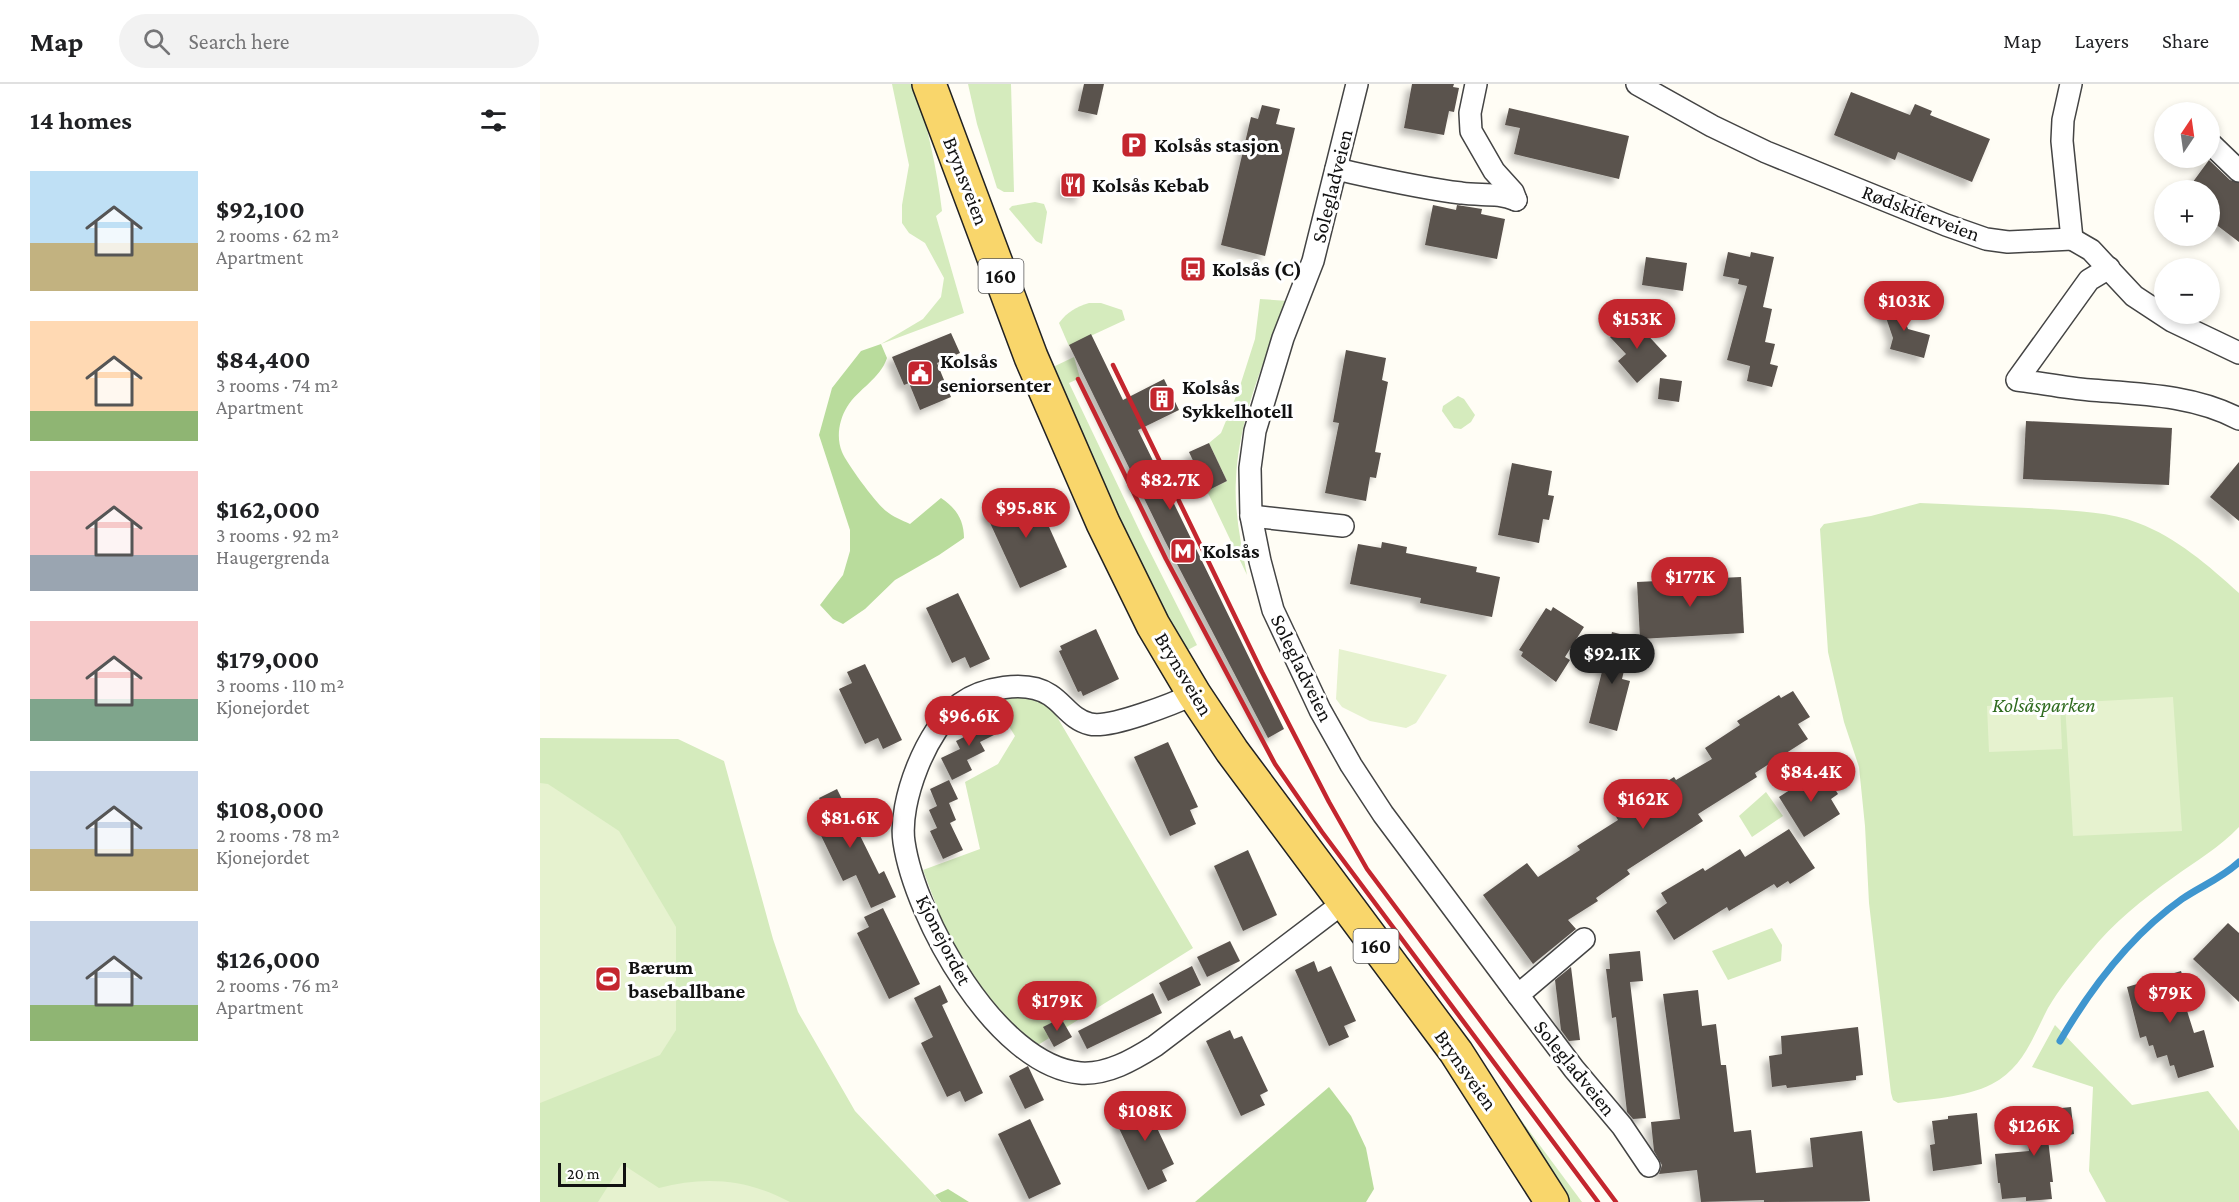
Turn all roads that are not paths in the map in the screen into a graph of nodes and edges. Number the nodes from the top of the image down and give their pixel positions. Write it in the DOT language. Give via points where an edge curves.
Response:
graph roads {
  1 [pos="929,84"];
  2 [pos="1358,84"];
  3 [pos="1476,84"];
  4 [pos="1637,84"];
  5 [pos="2071,84"];
  6 [pos="2220,153"];
  7 [pos="1336,169"];
  8 [pos="2239,171"];
  9 [pos="2072,239"];
  10 [pos="2109,268"];
  11 [pos="2239,353"];
  12 [pos="2239,419"];
  13 [pos="1251,516"];
  14 [pos="1343,526"];
  15 [pos="1194,694"];
  16 [pos="1343,903"];
  17 [pos="1584,939"];
  18 [pos="1518,995"];
  19 [pos="1649,1166"];
  20 [pos="1552,1202"];
  1 -- 15 [label="main road, Brynsveien / 160" via="1031,357 1080,472 1154,625"];
  2 -- 7 [label="street, Solegladveien"];
  3 -- 7 [label="street" via="1471,131 1516,200 1421,187"];
  4 -- 9 [label="street, Rødskiferveien" via="1766,152 1946,225 2007,242"];
  5 -- 9 [label="street" via="2062,141"];
  6 -- 8 [label="street"];
  7 -- 13 [label="street, Solegladveien" via="1313,261 1292,310 1255,431 1250,468"];
  9 -- 10 [label="street" via="2091,250"];
  10 -- 11 [label="street" via="2134,296 2172,321"];
  10 -- 12 [label="street" via="2089,280 2017,380 2169,396"];
  13 -- 14 [label="street"];
  13 -- 18 [label="street, Solegladveien" via="1273,610 1320,710 1396,833"];
  15 -- 16 [label="main road, Brynsveien / 160"];
  15 -- 16 [label="street, Kjonejordet" via="1123,719 1091,725 1071,715 1050,695 1025,687 999,688 970,697 945,719 924,751 914,776 904,819 904,841 922,904 965,985 1015,1042 1036,1057 1071,1071 1100,1071 1127,1064 1155,1046"];
  16 -- 20 [label="main road, Brynsveien / 160" via="1456,1052"];
  17 -- 18 [label="street"];
  18 -- 19 [label="street, Solegladveien"];
}
